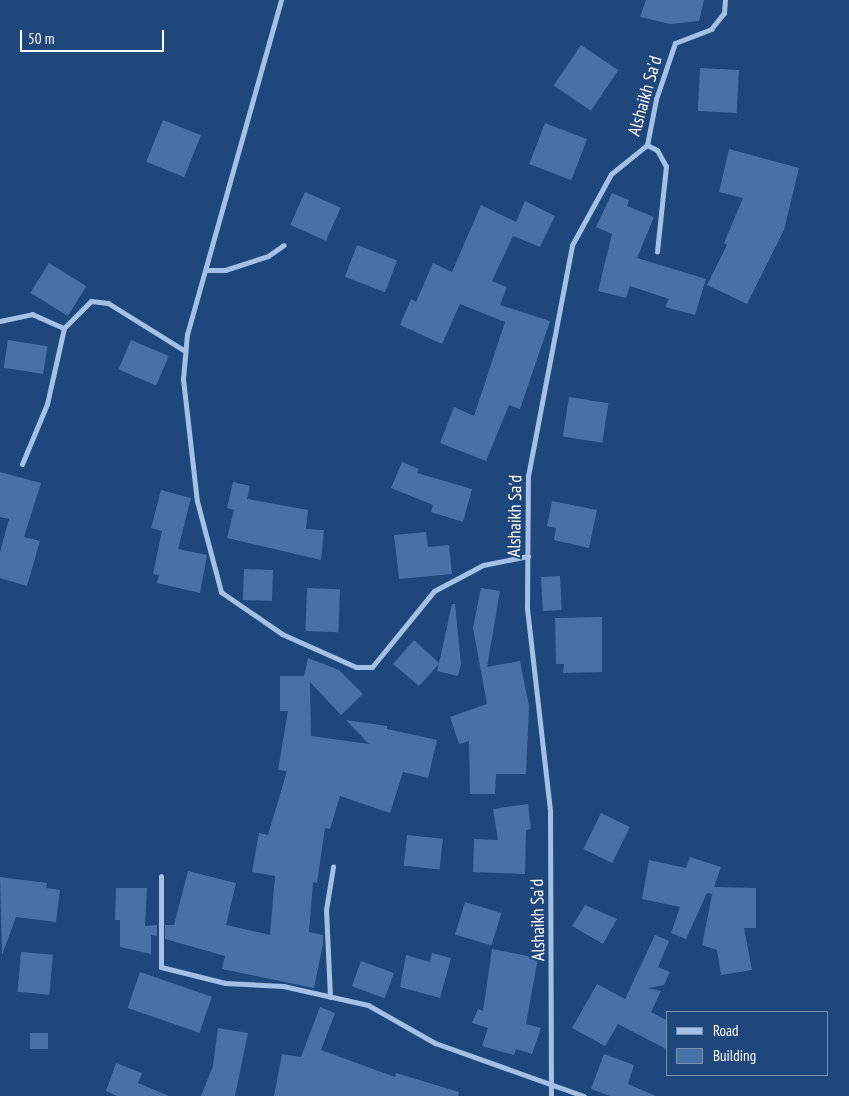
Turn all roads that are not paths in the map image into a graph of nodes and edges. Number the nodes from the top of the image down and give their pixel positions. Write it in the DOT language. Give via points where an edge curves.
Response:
graph roads {
  1 [pos="281,0"];
  2 [pos="724,0"];
  3 [pos="647,146"];
  4 [pos="284,245"];
  5 [pos="658,252"];
  6 [pos="208,270"];
  7 [pos="0,322"];
  8 [pos="64,328"];
  9 [pos="185,351"];
  10 [pos="22,464"];
  11 [pos="528,556"];
  12 [pos="333,867"];
  13 [pos="161,876"];
  14 [pos="330,997"];
  15 [pos="552,1086"];
  16 [pos="551,1096"];
  17 [pos="584,1096"];
  1 -- 6 [label="street" via="228,180"];
  2 -- 3 [label="street, Alshaikh Sa'd" via="724,13 711,29 675,43 656,99"];
  3 -- 5 [label="street" via="657,150 666,166"];
  3 -- 11 [label="street, Alshaikh Sa'd" via="611,174 572,245 528,476"];
  4 -- 6 [label="street" via="268,256 225,270"];
  6 -- 9 [label="street" via="187,334"];
  7 -- 8 [label="street" via="32,314"];
  8 -- 9 [label="street" via="91,301 108,303"];
  8 -- 10 [label="street" via="47,404"];
  9 -- 11 [label="street" via="183,379 196,501 222,592 282,634 356,668 372,667 434,591 483,565"];
  11 -- 15 [label="street, Alshaikh Sa'd" via="528,609 550,810"];
  12 -- 14 [label="street" via="326,910"];
  13 -- 14 [label="street" via="161,967 224,983 283,986"];
  14 -- 15 [label="street" via="368,1005 435,1043"];
  15 -- 16 [label="street, Alshaikh Sa'd"];
  15 -- 17 [label="street"];
}
